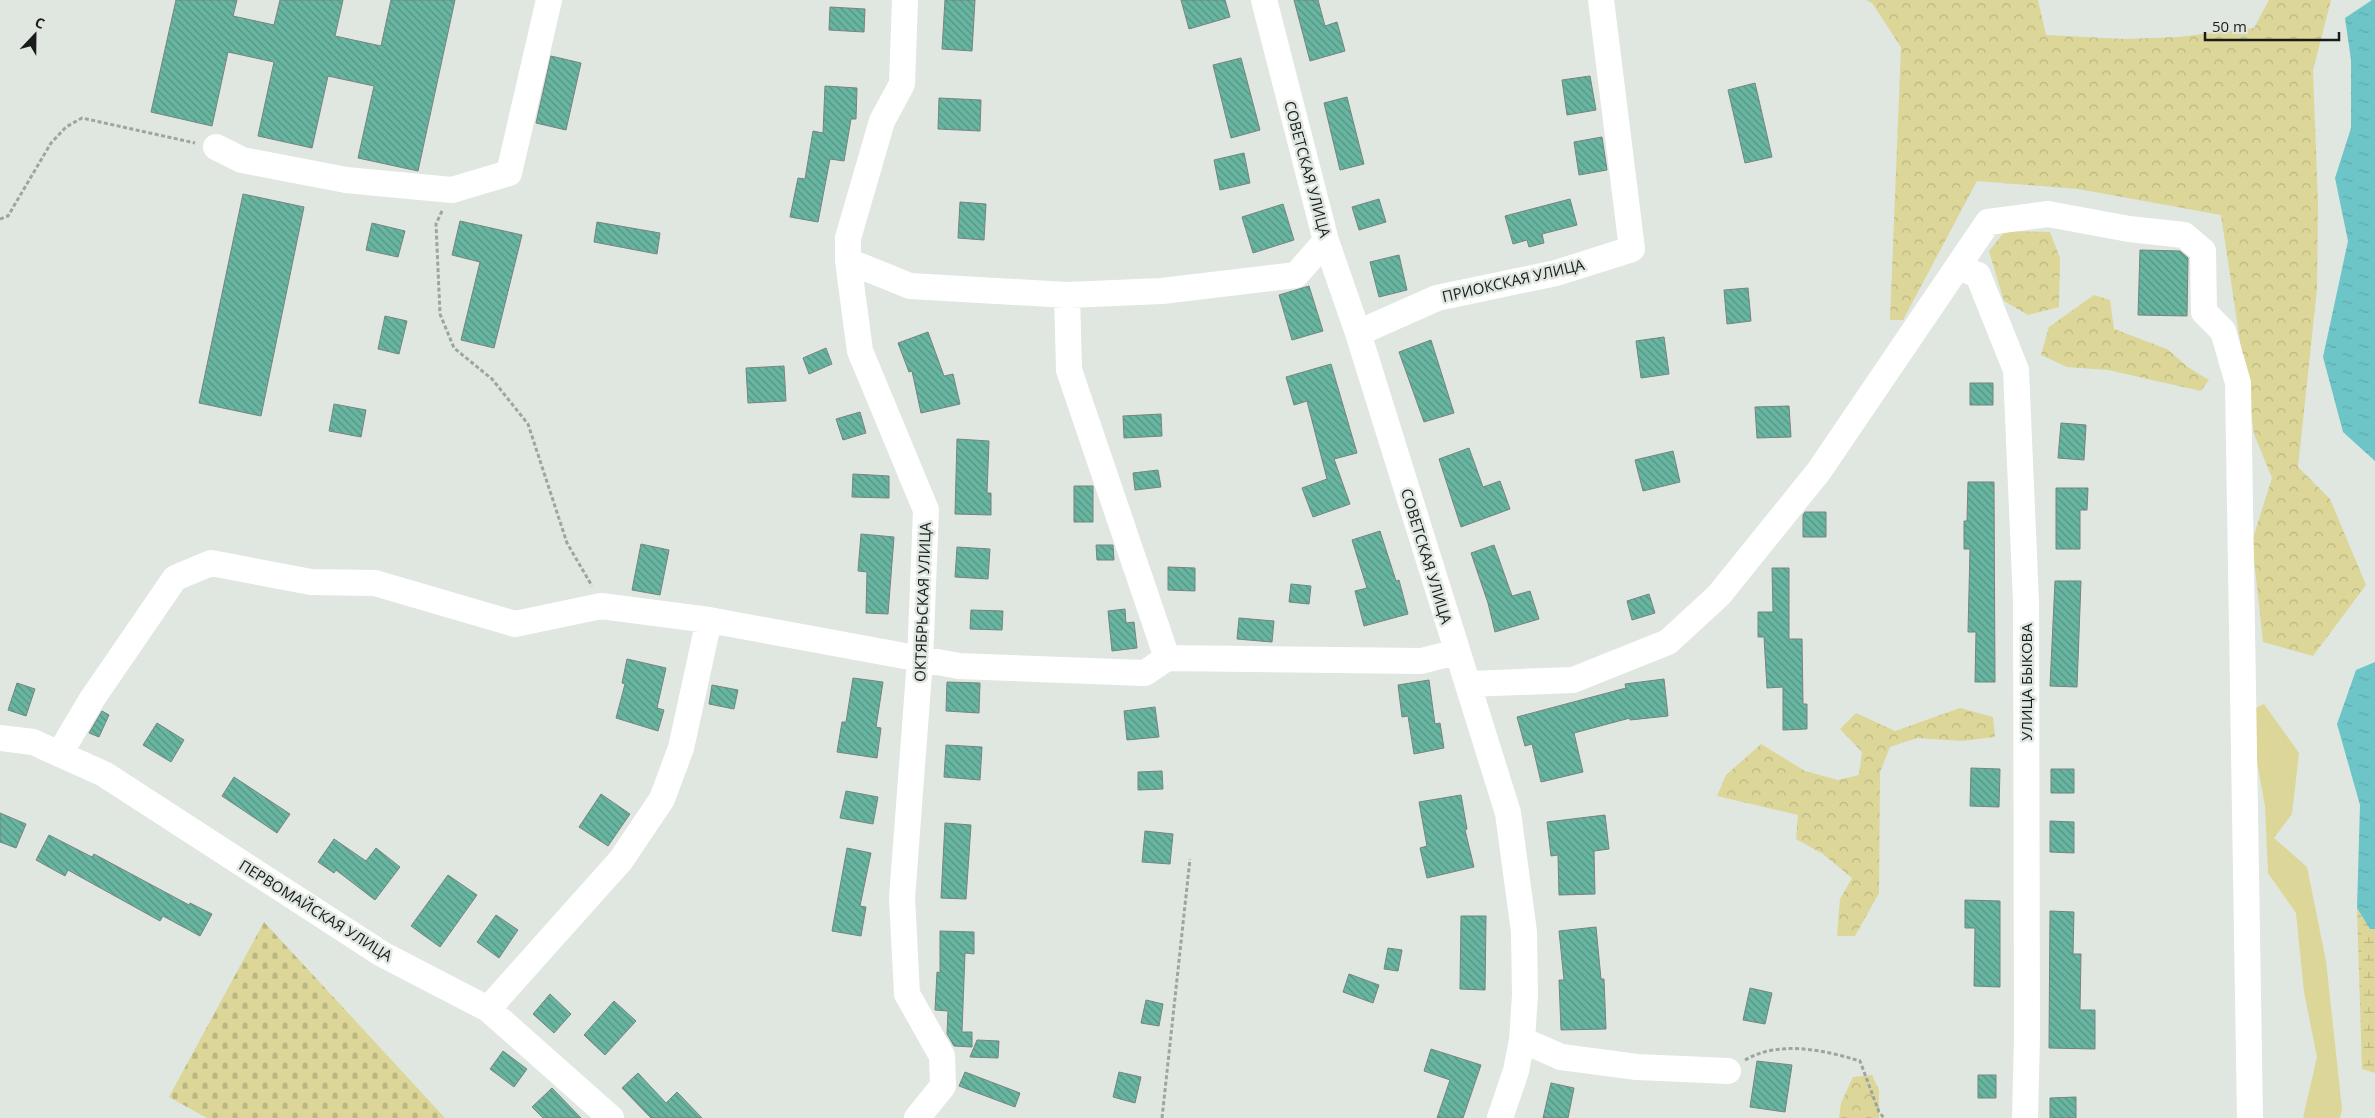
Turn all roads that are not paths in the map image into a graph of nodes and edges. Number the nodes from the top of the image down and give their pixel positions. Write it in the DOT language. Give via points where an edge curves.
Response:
graph roads {
  1 [pos="549,0"];
  2 [pos="905,0"];
  3 [pos="1264,0"];
  4 [pos="1601,0"];
  5 [pos="216,148"];
  6 [pos="1326,241"];
  7 [pos="848,261"];
  8 [pos="1958,267"];
  9 [pos="1067,295"];
  10 [pos="1358,333"];
  11 [pos="709,620"];
  12 [pos="1457,652"];
  13 [pos="1167,658"];
  14 [pos="920,660"];
  15 [pos="1469,684"];
  16 [pos="0,738"];
  17 [pos="60,753"];
  18 [pos="488,1009"];
  19 [pos="1522,1040"];
  20 [pos="1728,1071"];
  21 [pos="611,1118"];
  22 [pos="917,1118"];
  23 [pos="1500,1118"];
  24 [pos="2025,1118"];
  25 [pos="2250,1118"];
  1 -- 5 [label="street" via="509,173 452,190 346,180 242,160"];
  2 -- 7 [label="street, ОКТЯБРЬСКАЯ УЛИЦА" via="902,84 882,121 848,238"];
  3 -- 6 [label="street, СОВЕТСКАЯ УЛИЦА"];
  4 -- 10 [label="street, ПРИОКСКАЯ УЛИЦА" via="1632,249 1556,273 1437,298"];
  6 -- 9 [label="street" via="1296,275 1162,291"];
  6 -- 10 [label="street, СОВЕТСКАЯ УЛИЦА"];
  7 -- 9 [label="street" via="910,286"];
  7 -- 14 [label="street, ОКТЯБРЬСКАЯ УЛИЦА" via="860,350 926,510"];
  8 -- 15 [label="street" via="1819,471 1719,595 1668,642 1573,680"];
  8 -- 24 [label="street, УЛИЦА БЫКОВА" via="1978,275 2016,370 2026,602"];
  8 -- 25 [label="street" via="1988,222 2048,214 2184,235 2203,252 2204,312 2223,331 2238,383"];
  9 -- 13 [label="street" via="1070,370"];
  10 -- 12 [label="street, СОВЕТСКАЯ УЛИЦА"];
  11 -- 14 [label="street" via="886,651"];
  11 -- 17 [label="street" via="601,606 515,624 375,583 310,582 211,563 175,578 92,698"];
  11 -- 18 [label="street" via="681,748 662,799 622,860"];
  12 -- 13 [label="street" via="1421,661"];
  12 -- 15 [label="street, СОВЕТСКАЯ УЛИЦА"];
  13 -- 14 [label="street" via="1145,672 959,666"];
  14 -- 22 [label="street, ОКТЯБРЬСКАЯ УЛИЦА" via="902,898 907,994 942,1056 943,1086"];
  15 -- 19 [label="street, СОВЕТСКАЯ УЛИЦА" via="1508,813 1524,932"];
  16 -- 17 [label="street, ПЕРВОМАЙСКАЯ УЛИЦА" via="33,742"];
  17 -- 18 [label="street, ПЕРВОМАЙСКАЯ УЛИЦА" via="104,774 382,954"];
  18 -- 21 [label="street, ПЕРВОМАЙСКАЯ УЛИЦА"];
  19 -- 20 [label="street" via="1561,1057 1637,1066"];
  19 -- 23 [label="street, СОВЕТСКАЯ УЛИЦА" via="1516,1071"];
}
